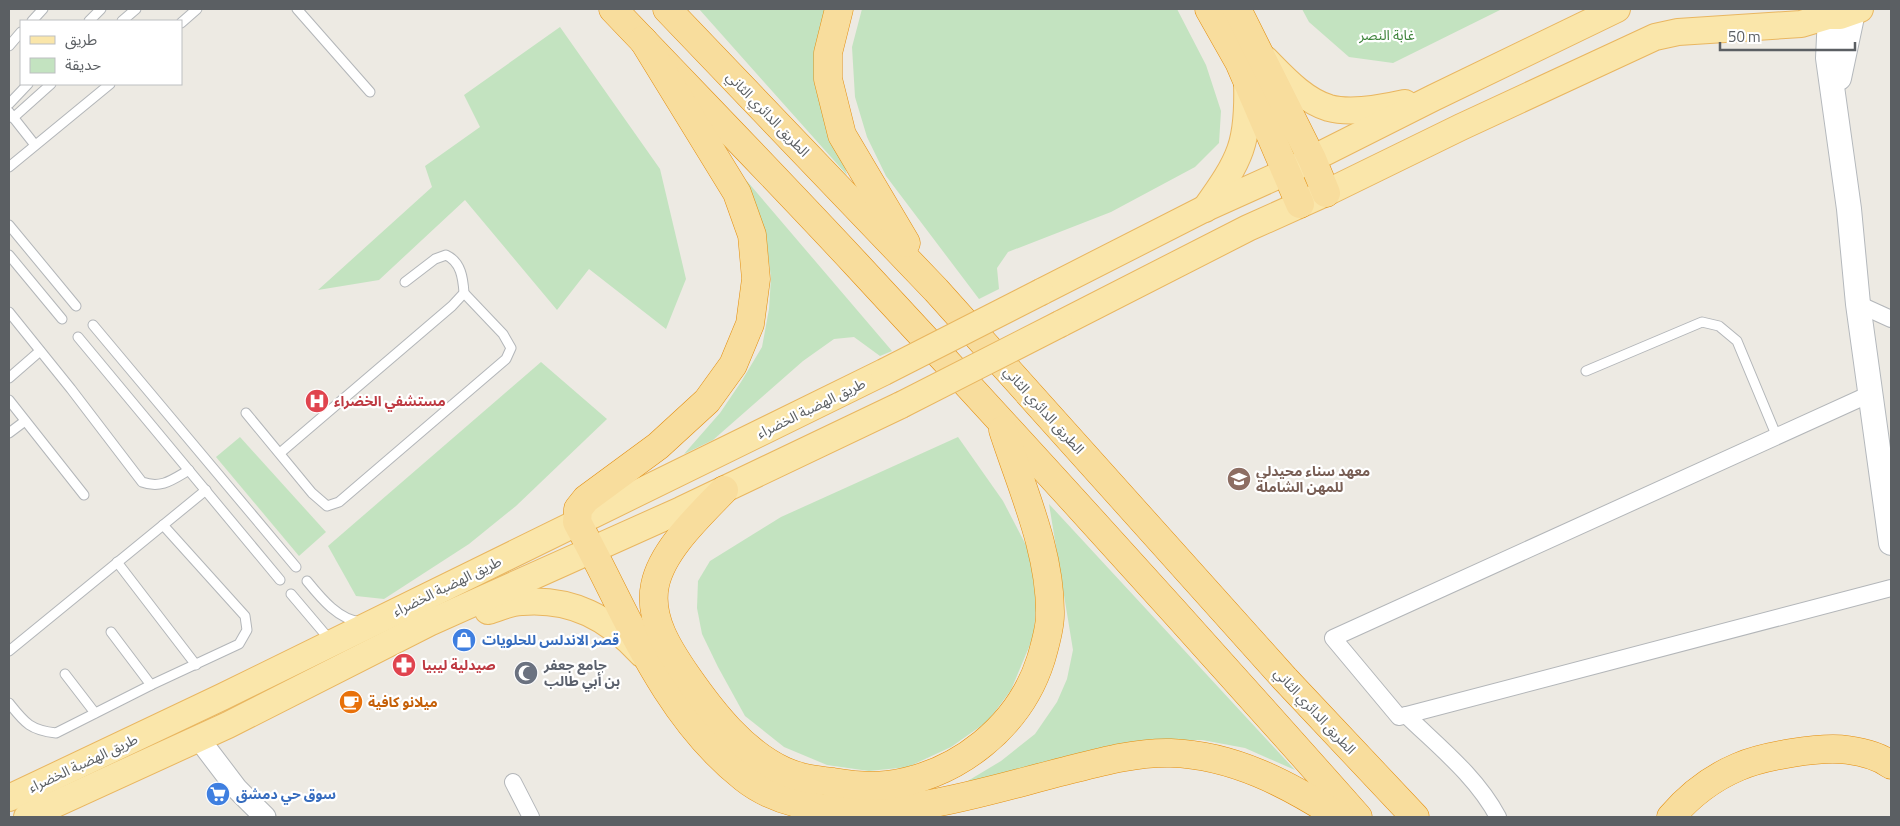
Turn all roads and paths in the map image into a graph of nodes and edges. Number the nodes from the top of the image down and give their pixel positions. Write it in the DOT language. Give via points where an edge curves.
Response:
graph roads {
  1 [pos="43,9"];
  2 [pos="101,9"];
  3 [pos="136,9"];
  4 [pos="197,9"];
  5 [pos="297,9"];
  6 [pos="613,9"];
  7 [pos="666,9"];
  8 [pos="839,9"];
  9 [pos="1209,9"];
  10 [pos="1237,9"];
  11 [pos="1617,9"];
  12 [pos="1838,12"];
  13 [pos="33,20"];
  14 [pos="90,20"];
  15 [pos="123,20"];
  16 [pos="182,21"];
  17 [pos="1580,27"];
  18 [pos="20,33"];
  19 [pos="643,40"];
  20 [pos="9,46"];
  21 [pos="1261,55"];
  22 [pos="1597,64"];
  23 [pos="1247,81"];
  24 [pos="27,85"];
  25 [pos="50,85"];
  26 [pos="109,85"];
  27 [pos="370,92"];
  28 [pos="1433,98"];
  29 [pos="9,104"];
  30 [pos="11,115"];
  31 [pos="35,145"];
  32 [pos="1312,159"];
  33 [pos="9,166"];
  34 [pos="1286,172"];
  35 [pos="1326,193"];
  36 [pos="1300,204"];
  37 [pos="1204,210"];
  38 [pos="9,225"];
  39 [pos="9,255"];
  40 [pos="405,282"];
  41 [pos="936,290"];
  42 [pos="464,293"];
  43 [pos="1858,304"];
  44 [pos="76,306"];
  45 [pos="9,312"];
  46 [pos="62,318"];
  47 [pos="1891,319"];
  48 [pos="93,325"];
  49 [pos="78,338"];
  50 [pos="40,351"];
  51 [pos="1586,371"];
  52 [pos="9,378"];
  53 [pos="1870,394"];
  54 [pos="9,400"];
  55 [pos="246,413"];
  56 [pos="999,419"];
  57 [pos="25,421"];
  58 [pos="9,433"];
  59 [pos="1777,437"];
  60 [pos="280,453"];
  61 [pos="189,470"];
  62 [pos="206,490"];
  63 [pos="724,490"];
  64 [pos="84,494"];
  65 [pos="577,522"];
  66 [pos="163,525"];
  67 [pos="1891,543"];
  68 [pos="592,550"];
  69 [pos="117,562"];
  70 [pos="296,567"];
  71 [pos="280,580"];
  72 [pos="307,581"];
  73 [pos="1891,588"];
  74 [pos="291,594"];
  75 [pos="373,622"];
  76 [pos="111,632"];
  77 [pos="395,641"];
  78 [pos="9,652"];
  79 [pos="342,652"];
  80 [pos="650,662"];
  81 [pos="196,665"];
  82 [pos="65,674"];
  83 [pos="150,685"];
  84 [pos="9,703"];
  85 [pos="95,713"];
  86 [pos="1406,715"];
  87 [pos="199,739"];
  88 [pos="1891,742"];
  89 [pos="1846,749"];
  90 [pos="1891,765"];
  91 [pos="513,782"];
  92 [pos="9,798"];
  93 [pos="27,817"];
  94 [pos="265,817"];
  95 [pos="531,817"];
  96 [pos="1338,817"];
  97 [pos="1358,817"];
  98 [pos="1415,817"];
  99 [pos="1498,817"];
  100 [pos="1671,817"];
  1 -- 13 [label="lane"];
  2 -- 14 [label="lane"];
  3 -- 15 [label="lane"];
  4 -- 16 [label="lane"];
  5 -- 27 [label="lane"];
  6 -- 19 [label="highway"];
  7 -- 41 [label="highway, الطريق الدائري الثاني"];
  8 -- 41 [label="highway" via="828,53 828,79 842,135"];
  9 -- 23 [label="highway" via="1240,62"];
  10 -- 21 [label="highway"];
  11 -- 17 [label="main road"];
  12 -- 22 [label="main road, طريق الهضبة الخضراء" via="1801,24 1667,34"];
  12 -- 43 [label="main road" via="1828,58 1849,209"];
  17 -- 22 [label="main road"];
  17 -- 28 [label="main road"];
  18 -- 20 [label="lane"];
  19 -- 56 [label="highway" via="855,262"];
  19 -- 65 [label="highway" via="736,192 752,235 755,288 750,324 733,365 707,401 658,446 586,498 578,509"];
  21 -- 28 [label="main road" via="1290,84 1329,108 1358,111"];
  21 -- 32 [label="highway"];
  22 -- 35 [label="main road, طريق الهضبة الخضراء"];
  23 -- 34 [label="highway"];
  23 -- 37 [label="main road" via="1248,115 1242,151"];
  24 -- 29 [label="lane"];
  25 -- 30 [label="lane"];
  26 -- 31 [label="lane"];
  28 -- 32 [label="main road, طريق الهضبة الخضراء"];
  30 -- 31 [label="lane"];
  31 -- 33 [label="lane"];
  32 -- 34 [label="main road, طريق الهضبة الخضراء"];
  32 -- 35 [label="highway"];
  34 -- 36 [label="highway"];
  34 -- 37 [label="main road, طريق الهضبة الخضراء"];
  35 -- 36 [label="main road, طريق الهضبة الخضراء"];
  36 -- 63 [label="main road, طريق الهضبة الخضراء, bridge" via="901,405"];
  37 -- 65 [label="main road, طريق الهضبة الخضراء, bridge"];
  38 -- 44 [label="lane"];
  39 -- 46 [label="lane"];
  40 -- 42 [label="lane" via="435,259 446,255 454,259 463,276"];
  41 -- 98 [label="highway, الطريق الدائري الثاني" via="1285,679"];
  42 -- 60 [label="lane"];
  42 -- 60 [label="lane" via="503,334 511,348 506,359 338,502 327,506 312,493"];
  43 -- 47 [label="street"];
  43 -- 53 [label="main road"];
  45 -- 50 [label="lane"];
  48 -- 70 [label="lane"];
  49 -- 61 [label="lane"];
  50 -- 52 [label="lane"];
  50 -- 61 [label="lane" via="142,482 152,486 165,483"];
  51 -- 59 [label="lane" via="1702,322 1719,326 1737,341"];
  53 -- 59 [label="street"];
  53 -- 67 [label="main road"];
  54 -- 57 [label="lane"];
  55 -- 60 [label="lane"];
  56 -- 63 [label="highway" via="1042,548 1050,586 1050,617 1045,646 1029,688 1018,708 1000,729 960,759 933,774 912,780 860,786 806,778 782,770 738,738 708,706 678,663 657,625 653,601 655,585 659,570 675,545"];
  56 -- 97 [label="highway"];
  57 -- 58 [label="lane"];
  57 -- 64 [label="lane"];
  59 -- 86 [label="street" via="1333,638 1398,717"];
  61 -- 62 [label="lane"];
  62 -- 66 [label="lane"];
  62 -- 71 [label="lane"];
  63 -- 68 [label="main road, طريق الهضبة الخضراء"];
  65 -- 68 [label="highway"];
  65 -- 75 [label="main road, طريق الهضبة الخضراء"];
  66 -- 69 [label="lane"];
  66 -- 81 [label="lane" via="245,616 247,630 239,644"];
  68 -- 77 [label="main road, طريق الهضبة الخضراء"];
  68 -- 80 [label="highway"];
  69 -- 78 [label="lane"];
  69 -- 81 [label="lane"];
  72 -- 75 [label="lane" via="344,617 357,622"];
  73 -- 86 [label="street"];
  74 -- 79 [label="lane"];
  75 -- 79 [label="main road, طريق الهضبة الخضراء"];
  76 -- 83 [label="lane"];
  77 -- 79 [label="main road, طريق الهضبة الخضراء"];
  77 -- 80 [label="main road" via="512,604 555,603 604,621"];
  79 -- 87 [label="main road, طريق الهضبة الخضراء"];
  79 -- 92 [label="main road, طريق الهضبة الخضراء" via="222,697"];
  80 -- 96 [label="highway" via="676,703 730,765 768,793 803,805 873,811 939,803 1125,756 1170,753 1214,758 1248,769 1282,783"];
  81 -- 83 [label="lane"];
  82 -- 85 [label="lane"];
  83 -- 85 [label="lane"];
  84 -- 85 [label="lane" via="23,721 39,731 56,733"];
  86 -- 99 [label="street" via="1475,781"];
  87 -- 93 [label="main road, طريق الهضبة الخضراء"];
  87 -- 94 [label="street" via="238,789"];
  88 -- 89 [label="highway"];
  89 -- 90 [label="highway" via="1867,753"];
  89 -- 100 [label="highway" via="1775,756 1738,766 1708,782"];
  91 -- 95 [label="street"];
}
